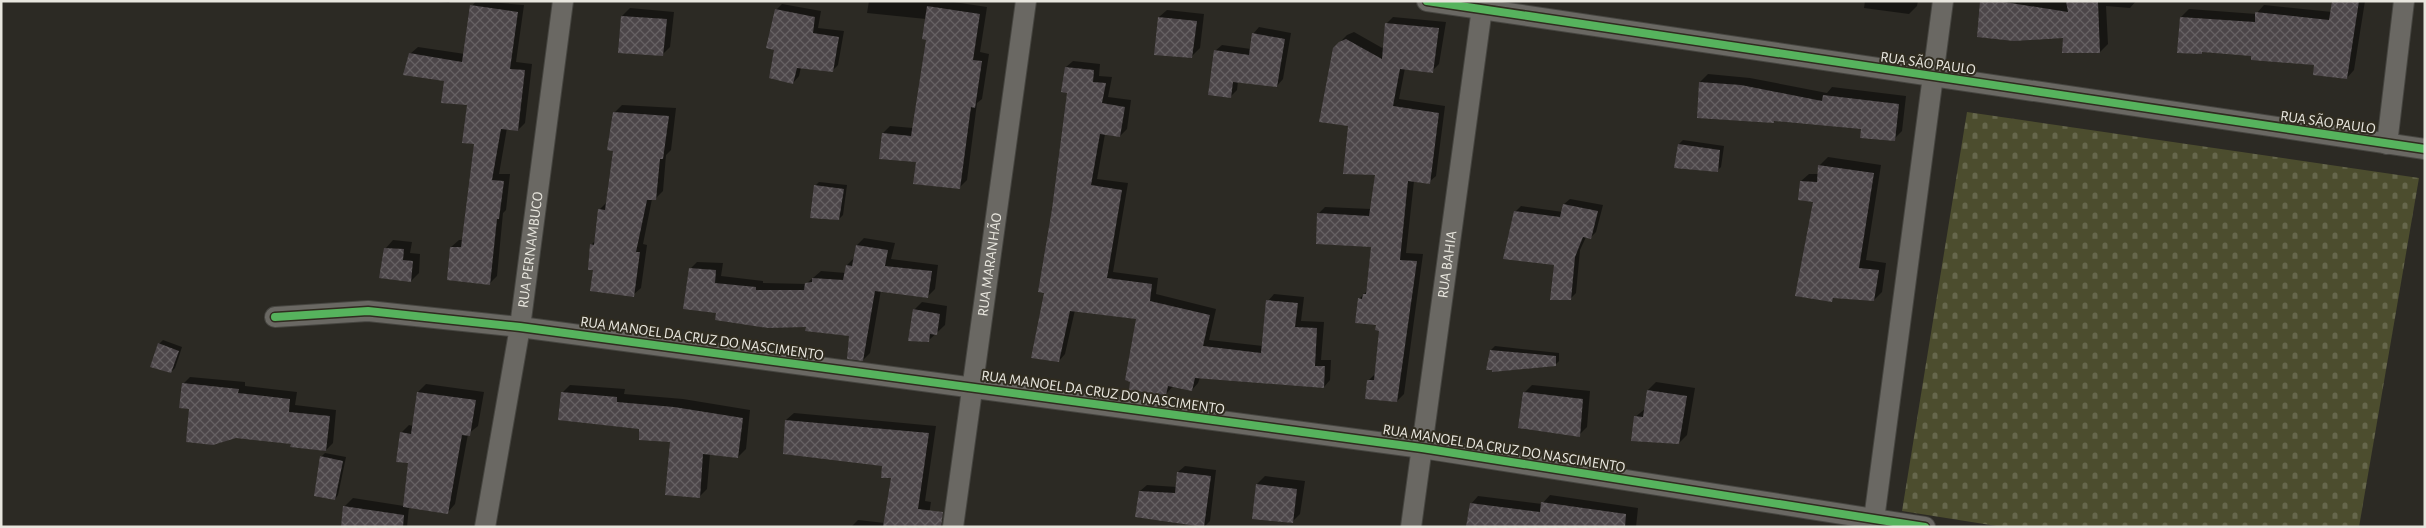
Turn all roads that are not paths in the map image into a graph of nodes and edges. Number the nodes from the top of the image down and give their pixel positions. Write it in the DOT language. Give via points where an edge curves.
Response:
graph roads {
  1 [pos="563,1"];
  2 [pos="1026,1"];
  3 [pos="1427,1"];
  4 [pos="1943,1"];
  5 [pos="2404,1"];
  6 [pos="1482,6"];
  7 [pos="1933,77"];
  8 [pos="2387,144"];
  9 [pos="2425,149"];
  10 [pos="275,317"];
  11 [pos="520,327"];
  12 [pos="971,388"];
  13 [pos="1422,448"];
  14 [pos="1874,523"];
  15 [pos="485,527"];
  16 [pos="953,527"];
  17 [pos="1411,527"];
  18 [pos="1925,527"];
  1 -- 11 [label="street, RUA PERNAMBUCO"];
  2 -- 12 [label="street, RUA MARANHÃO"];
  3 -- 6 [label="street, RUA SÃO PAULO"];
  4 -- 7 [label="street"];
  5 -- 8 [label="street"];
  6 -- 7 [label="street, RUA SÃO PAULO"];
  6 -- 13 [label="street, RUA BAHIA"];
  7 -- 8 [label="street, RUA SÃO PAULO"];
  7 -- 14 [label="street"];
  8 -- 9 [label="street, RUA SÃO PAULO"];
  10 -- 11 [label="street, RUA MANOEL DA CRUZ DO NASCIMENTO" via="368,311"];
  11 -- 12 [label="street, RUA MANOEL DA CRUZ DO NASCIMENTO"];
  11 -- 15 [label="street, RUA PERNAMBUCO"];
  12 -- 13 [label="street, RUA MANOEL DA CRUZ DO NASCIMENTO"];
  12 -- 16 [label="street, RUA MARANHÃO"];
  13 -- 14 [label="street, RUA MANOEL DA CRUZ DO NASCIMENTO"];
  13 -- 17 [label="street, RUA BAHIA"];
  14 -- 18 [label="street, RUA MANOEL DA CRUZ DO NASCIMENTO"];
}
